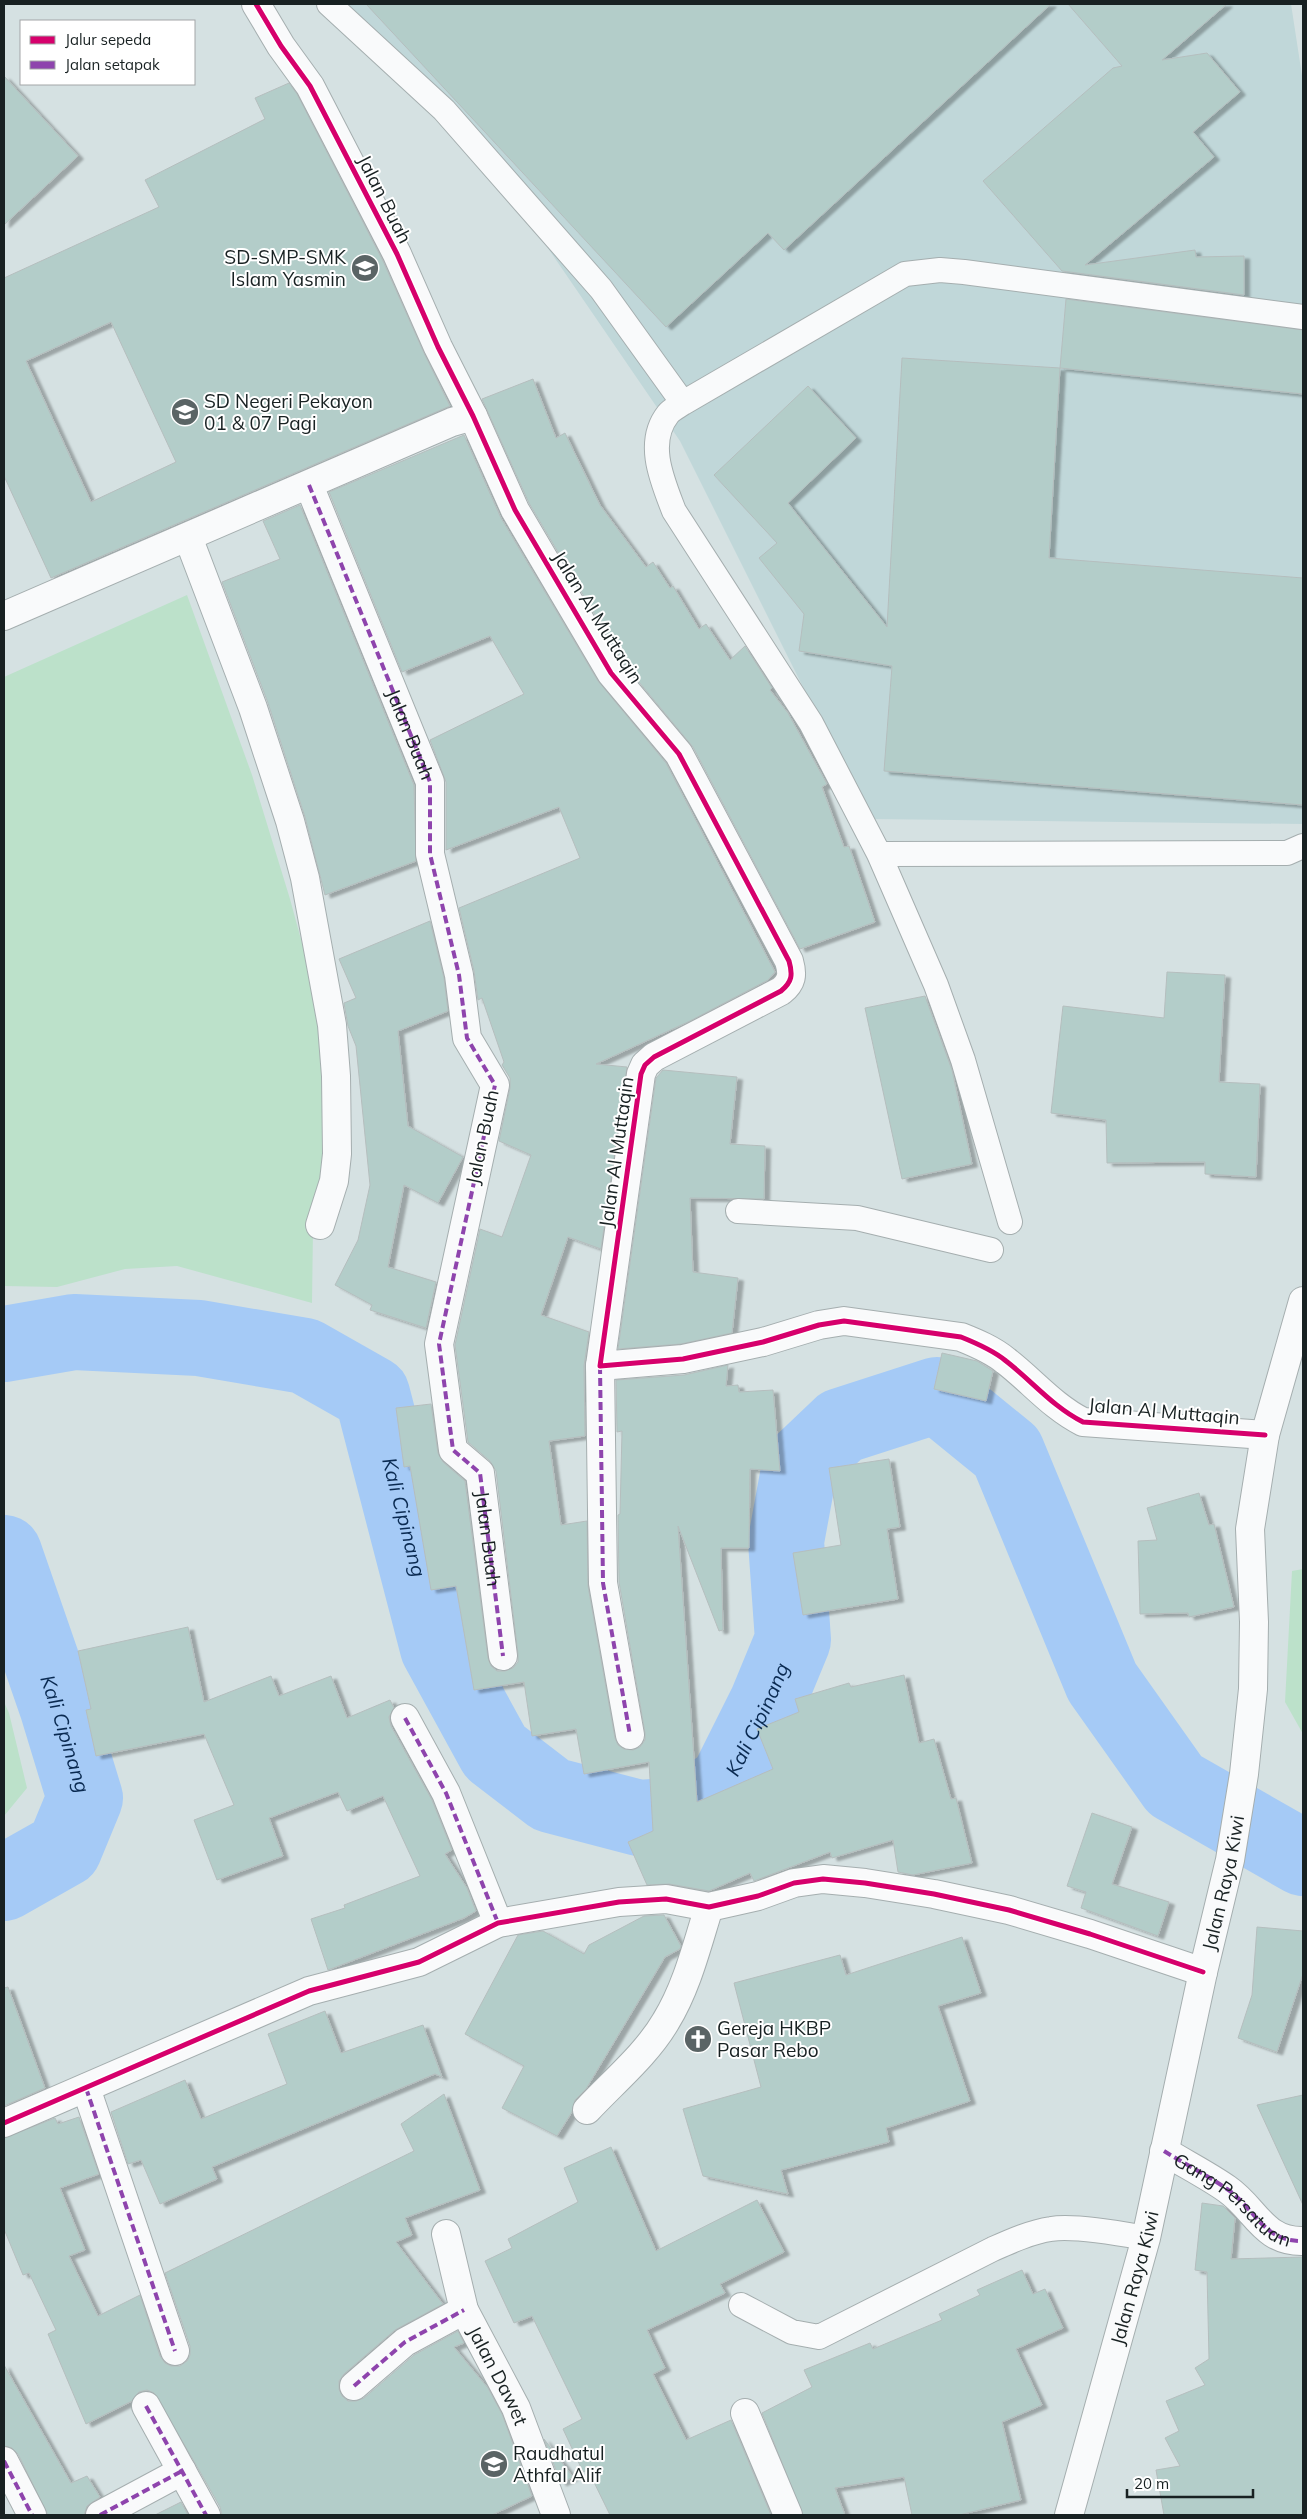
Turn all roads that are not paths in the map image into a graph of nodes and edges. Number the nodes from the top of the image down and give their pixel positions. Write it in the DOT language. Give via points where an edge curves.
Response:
graph roads {
  1 [pos="256,4"];
  2 [pos="329,4"];
  3 [pos="1303,317"];
  4 [pos="683,403"];
  5 [pos="473,416"];
  6 [pos="309,485"];
  7 [pos="188,537"];
  8 [pos="4,616"];
  9 [pos="1303,846"];
  10 [pos="879,854"];
  11 [pos="738,1211"];
  12 [pos="1010,1222"];
  13 [pos="320,1225"];
  14 [pos="991,1250"];
  15 [pos="1303,1301"];
  16 [pos="600,1366"];
  17 [pos="1265,1435"];
  18 [pos="503,1656"];
  19 [pos="406,1718"];
  20 [pos="630,1735"];
  21 [pos="709,1907"];
  22 [pos="498,1923"];
  23 [pos="1203,1972"];
  24 [pos="86,2088"];
  25 [pos="588,2110"];
  26 [pos="4,2123"];
  27 [pos="1164,2152"];
  28 [pos="446,2234"];
  29 [pos="1146,2238"];
  30 [pos="1303,2241"];
  31 [pos="741,2305"];
  32 [pos="464,2310"];
  33 [pos="175,2351"];
  34 [pos="354,2386"];
  35 [pos="146,2406"];
  36 [pos="745,2413"];
  37 [pos="4,2461"];
  38 [pos="182,2471"];
  39 [pos="32,2515"];
  40 [pos="100,2515"];
  41 [pos="206,2515"];
  42 [pos="556,2515"];
  43 [pos="788,2515"];
  44 [pos="1069,2515"];
  1 -- 5 [label="street, Jalan Buah" via="310,86 397,254"];
  2 -- 4 [label="lane" via="444,110 600,289"];
  3 -- 4 [label="lane" via="964,272 940,270 905,274"];
  4 -- 10 [label="lane" via="668,414 660,430 657,452 659,473 674,510 811,723"];
  5 -- 6 [label="street" via="452,422"];
  5 -- 16 [label="street, Jalan Al Muttaqin" via="515,510 611,673 679,754 789,961 792,974 788,985 781,991 654,1057 645,1065 641,1074"];
  6 -- 7 [label="street"];
  6 -- 18 [label="street, Jalan Buah" via="430,782 430,854 459,975 467,1038 495,1085 439,1344 453,1450 480,1473"];
  7 -- 8 [label="street"];
  7 -- 13 [label="street" via="253,708 306,878 332,1025 336,1076 337,1154 334,1181"];
  9 -- 10 [label="lane" via="1287,853"];
  10 -- 12 [label="lane" via="936,985 963,1060"];
  11 -- 14 [label="lane" via="857,1218"];
  15 -- 17 [label="street, Jalan Raya Kiwi"];
  16 -- 17 [label="street, Jalan Al Muttaqin" via="683,1359 844,1321 961,1337 975,1342 1005,1360 1069,1415 1083,1422"];
  16 -- 20 [label="street" via="603,1583"];
  17 -- 23 [label="street, Jalan Raya Kiwi" via="1250,1529 1253,1679 1244,1774 1230,1860"];
  19 -- 22 [label="street" via="446,1793"];
  21 -- 22 [label="street" via="666,1898 619,1902"];
  21 -- 23 [label="street" via="758,1896 794,1883 823,1879 865,1883 1009,1910"];
  21 -- 25 [label="street" via="690,1969 666,2021 645,2049"];
  22 -- 24 [label="street" via="419,1962 309,1991"];
  23 -- 27 [label="street, Jalan Raya Kiwi"];
  24 -- 26 [label="street"];
  24 -- 33 [label="street"];
  27 -- 29 [label="street, Jalan Raya Kiwi"];
  27 -- 30 [label="street, Gang Persatuan" via="1227,2189 1274,2235"];
  28 -- 32 [label="street, Jalan Dawet"];
  29 -- 31 [label="lane" via="1114,2232 1052,2228 1021,2237 819,2337 792,2332"];
  29 -- 44 [label="street, Jalan Raya Kiwi"];
  32 -- 34 [label="street" via="405,2342"];
  32 -- 42 [label="street, Jalan Dawet" via="516,2408"];
  35 -- 38 [label="street"];
  36 -- 43 [label="street"];
  37 -- 39 [label="street"];
  38 -- 40 [label="street"];
  38 -- 41 [label="street"];
}
